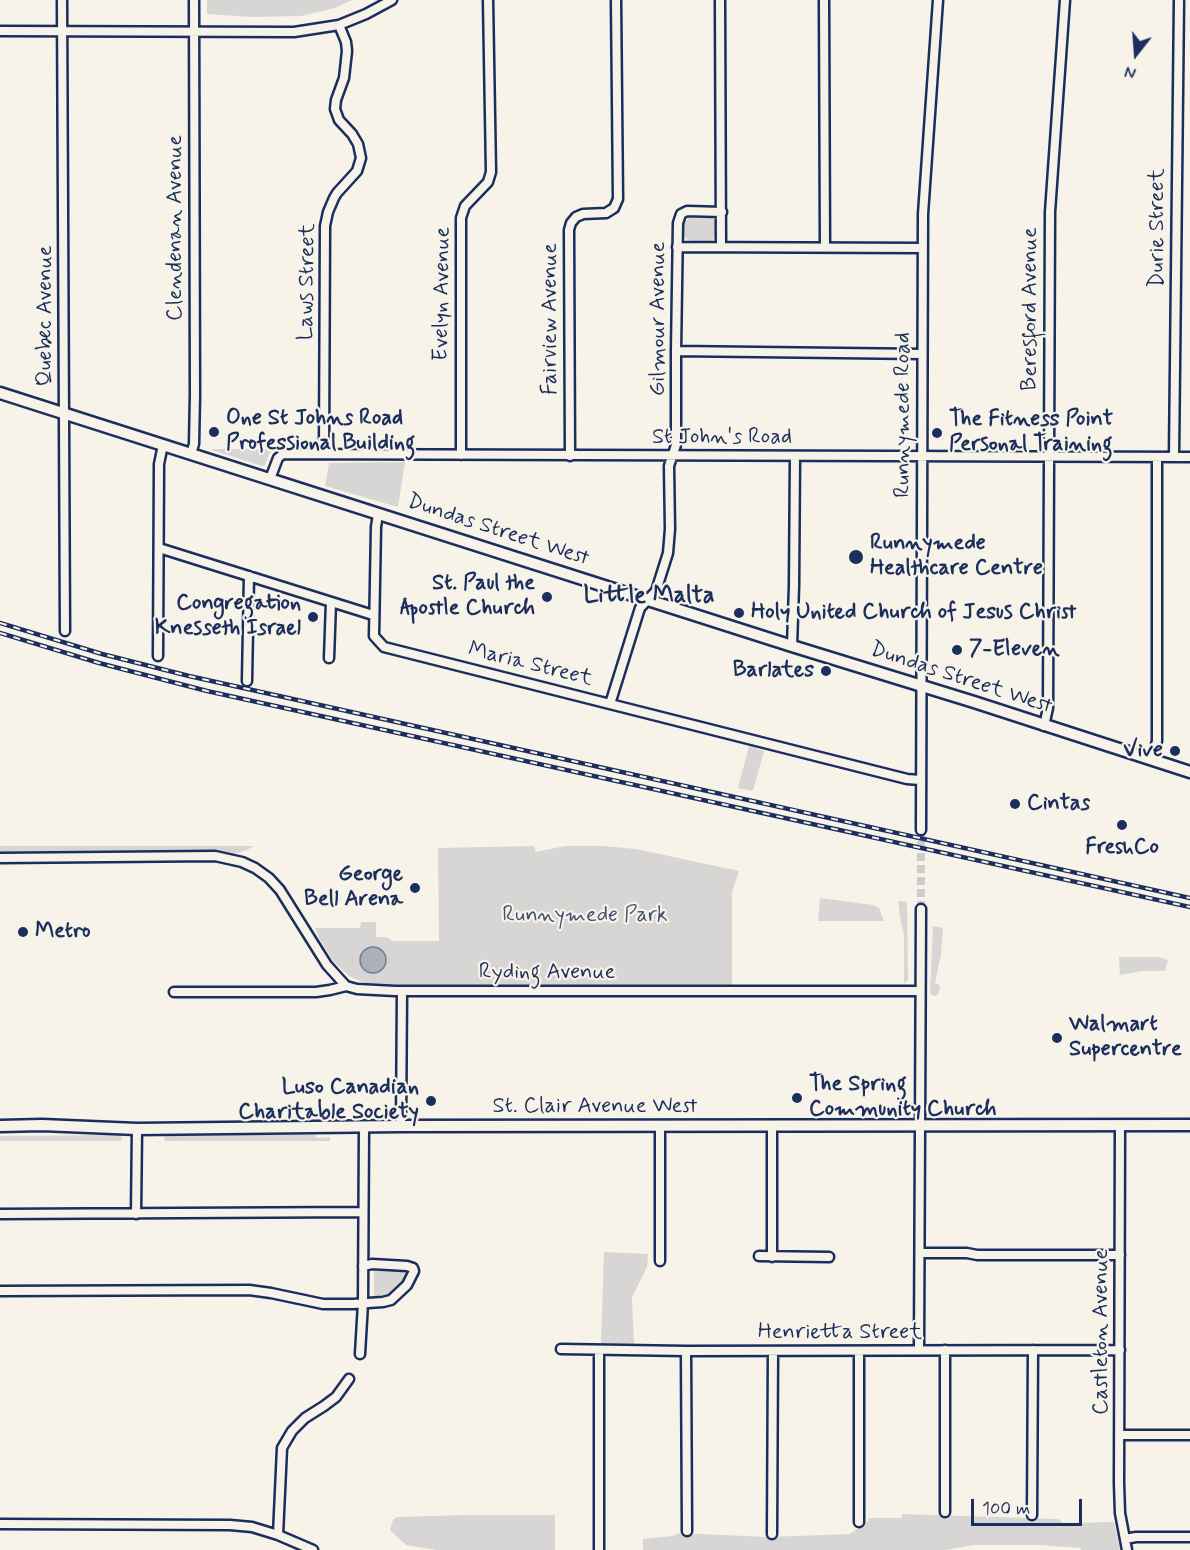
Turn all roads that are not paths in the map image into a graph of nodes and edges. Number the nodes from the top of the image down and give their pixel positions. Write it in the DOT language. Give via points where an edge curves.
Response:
graph roads {
  1 [pos="62,0"];
  2 [pos="194,0"];
  3 [pos="392,0"];
  4 [pos="488,0"];
  5 [pos="616,0"];
  6 [pos="720,0"];
  7 [pos="824,0"];
  8 [pos="938,0"];
  9 [pos="1065,0"];
  10 [pos="1179,0"];
  11 [pos="339,25"];
  12 [pos="0,31"];
  13 [pos="63,31"];
  14 [pos="194,32"];
  15 [pos="722,212"];
  16 [pos="721,246"];
  17 [pos="677,247"];
  18 [pos="825,247"];
  19 [pos="922,248"];
  20 [pos="676,351"];
  21 [pos="922,354"];
  22 [pos="0,393"];
  23 [pos="65,414"];
  24 [pos="163,445"];
  25 [pos="191,454"];
  26 [pos="324,454"];
  27 [pos="460,455"];
  28 [pos="570,456"];
  29 [pos="672,456"];
  30 [pos="922,456"];
  31 [pos="795,457"];
  32 [pos="1048,457"];
  33 [pos="1157,457"];
  34 [pos="1174,457"];
  35 [pos="1190,457"];
  36 [pos="270,479"];
  37 [pos="378,513"];
  38 [pos="159,548"];
  39 [pos="249,576"];
  40 [pos="647,600"];
  41 [pos="331,602"];
  42 [pos="373,615"];
  43 [pos="65,631"];
  44 [pos="792,646"];
  45 [pos="158,656"];
  46 [pos="329,658"];
  47 [pos="247,681"];
  48 [pos="921,686"];
  49 [pos="610,704"];
  50 [pos="1044,726"];
  51 [pos="1152,760"];
  52 [pos="1190,772"];
  53 [pos="921,780"];
  54 [pos="921,830"];
  55 [pos="0,858"];
  56 [pos="921,909"];
  57 [pos="346,986"];
  58 [pos="402,991"];
  59 [pos="920,991"];
  60 [pos="174,992"];
  61 [pos="919,1125"];
  62 [pos="1120,1125"];
  63 [pos="1190,1125"];
  64 [pos="0,1126"];
  65 [pos="401,1126"];
  66 [pos="660,1126"];
  67 [pos="772,1126"];
  68 [pos="364,1127"];
  69 [pos="137,1129"];
  70 [pos="363,1212"];
  71 [pos="0,1214"];
  72 [pos="136,1214"];
  73 [pos="920,1253"];
  74 [pos="1120,1255"];
  75 [pos="759,1256"];
  76 [pos="772,1257"];
  77 [pos="829,1257"];
  78 [pos="660,1261"];
  79 [pos="363,1266"];
  80 [pos="0,1290"];
  81 [pos="363,1303"];
  82 [pos="561,1349"];
  83 [pos="599,1350"];
  84 [pos="919,1350"];
  85 [pos="945,1350"];
  86 [pos="1033,1350"];
  87 [pos="1120,1350"];
  88 [pos="686,1351"];
  89 [pos="773,1351"];
  90 [pos="859,1351"];
  91 [pos="360,1354"];
  92 [pos="349,1379"];
  93 [pos="1119,1435"];
  94 [pos="1190,1435"];
  95 [pos="945,1512"];
  96 [pos="1032,1515"];
  97 [pos="859,1522"];
  98 [pos="0,1524"];
  99 [pos="687,1531"];
  100 [pos="772,1534"];
  101 [pos="278,1536"];
  102 [pos="1190,1537"];
  103 [pos="1125,1539"];
  104 [pos="313,1550"];
  105 [pos="599,1550"];
  106 [pos="1127,1550"];
  1 -- 13 [label="street, Quebec Avenue"];
  2 -- 14 [label="street, Clendenan Avenue"];
  3 -- 11 [label="street"];
  4 -- 27 [label="street, Evelyn Avenue" via="491,172 488,182 465,206 461,218"];
  5 -- 28 [label="street, Fairview Avenue" via="618,200 606,213 576,217 568,230"];
  6 -- 15 [label="street"];
  7 -- 18 [label="street"];
  8 -- 19 [label="street, Runnymede Road"];
  9 -- 32 [label="street, Beresford Avenue" via="1050,212"];
  10 -- 34 [label="street, Durie Street"];
  11 -- 14 [label="street" via="294,32"];
  11 -- 26 [label="street, Laws Street" via="347,51 334,109 358,144 361,158 357,171 337,192 325,226"];
  12 -- 13 [label="street"];
  13 -- 14 [label="street"];
  13 -- 23 [label="street, Quebec Avenue"];
  14 -- 25 [label="street, Clendenan Avenue" via="195,395"];
  15 -- 16 [label="street"];
  15 -- 17 [label="street, Gilmour Avenue" via="682,213"];
  16 -- 17 [label="street"];
  16 -- 18 [label="street"];
  17 -- 20 [label="street, Gilmour Avenue"];
  18 -- 19 [label="street"];
  19 -- 21 [label="street, Runnymede Road"];
  20 -- 21 [label="street"];
  20 -- 29 [label="street, Gilmour Avenue" via="676,445"];
  21 -- 30 [label="street, Runnymede Road"];
  22 -- 23 [label="main road, Dundas Street West"];
  23 -- 24 [label="main road, Dundas Street West"];
  23 -- 43 [label="street, Quebec Avenue"];
  24 -- 25 [label="main road, Dundas Street West"];
  24 -- 38 [label="street" via="159,464"];
  25 -- 36 [label="main road, Dundas Street West"];
  26 -- 27 [label="street, St John's Road"];
  26 -- 36 [label="street, St John's Road" via="283,454 275,462"];
  27 -- 28 [label="street, St John's Road"];
  28 -- 29 [label="street, St John's Road"];
  29 -- 31 [label="street, St John's Road"];
  29 -- 40 [label="street, Gilmour Avenue" via="668,553 656,591"];
  30 -- 31 [label="street, St John's Road"];
  30 -- 32 [label="street, St John's Road"];
  30 -- 48 [label="street, Runnymede Road"];
  31 -- 44 [label="street"];
  32 -- 33 [label="street, St John's Road"];
  32 -- 50 [label="street, Beresford Avenue" via="1048,708"];
  33 -- 34 [label="street, St John's Road"];
  33 -- 51 [label="street" via="1156,741"];
  34 -- 35 [label="street, St John's Road"];
  36 -- 37 [label="main road, Dundas Street West"];
  37 -- 40 [label="main road, Dundas Street West"];
  37 -- 42 [label="street, Maria Street"];
  38 -- 39 [label="street"];
  38 -- 45 [label="street"];
  39 -- 41 [label="street"];
  39 -- 47 [label="street"];
  40 -- 44 [label="main road, Dundas Street West"];
  40 -- 49 [label="street, Gilmour Avenue" via="640,608"];
  41 -- 42 [label="street"];
  41 -- 46 [label="street"];
  42 -- 49 [label="street, Maria Street" via="374,636 384,647"];
  44 -- 48 [label="main road, Dundas Street West"];
  48 -- 50 [label="main road, Dundas Street West"];
  48 -- 53 [label="street, Runnymede Road"];
  49 -- 53 [label="street, Maria Street"];
  50 -- 51 [label="main road, Dundas Street West"];
  51 -- 52 [label="main road, Dundas Street West"];
  53 -- 54 [label="street, Runnymede Road"];
  55 -- 57 [label="street" via="215,856 242,862 269,878 280,891 327,965"];
  56 -- 59 [label="street"];
  57 -- 58 [label="street, Ryding Avenue"];
  57 -- 60 [label="street, Ryding Avenue" via="316,992"];
  58 -- 59 [label="street, Ryding Avenue"];
  58 -- 65 [label="street"];
  59 -- 61 [label="street"];
  61 -- 62 [label="main road, St. Clair Avenue West"];
  61 -- 67 [label="main road, St. Clair Avenue West"];
  61 -- 73 [label="street"];
  62 -- 63 [label="main road, St. Clair Avenue West"];
  62 -- 74 [label="street, Castleton Avenue"];
  64 -- 69 [label="main road, St. Clair Avenue West"];
  65 -- 66 [label="main road, St. Clair Avenue West"];
  65 -- 68 [label="main road, St. Clair Avenue West"];
  66 -- 67 [label="main road, St. Clair Avenue West"];
  66 -- 78 [label="street"];
  67 -- 76 [label="street"];
  68 -- 69 [label="main road, St. Clair Avenue West"];
  68 -- 70 [label="street"];
  69 -- 72 [label="street"];
  70 -- 72 [label="street"];
  70 -- 79 [label="street"];
  71 -- 72 [label="street"];
  73 -- 74 [label="street"];
  73 -- 84 [label="street"];
  74 -- 87 [label="street, Castleton Avenue"];
  75 -- 76 [label="street"];
  76 -- 77 [label="street"];
  79 -- 81 [label="street"];
  79 -- 81 [label="street" via="407,1266 414,1271 407,1285 391,1300"];
  80 -- 81 [label="street" via="249,1290 322,1304"];
  81 -- 91 [label="street"];
  82 -- 83 [label="street, Henrietta Street"];
  83 -- 88 [label="street, Henrietta Street"];
  83 -- 105 [label="street"];
  84 -- 85 [label="street, Henrietta Street"];
  84 -- 90 [label="street, Henrietta Street"];
  85 -- 86 [label="street, Henrietta Street"];
  85 -- 95 [label="street"];
  86 -- 87 [label="street, Henrietta Street"];
  86 -- 96 [label="street"];
  87 -- 93 [label="street, Castleton Avenue"];
  88 -- 89 [label="street, Henrietta Street"];
  88 -- 99 [label="street"];
  89 -- 90 [label="street, Henrietta Street"];
  89 -- 100 [label="street"];
  90 -- 97 [label="street"];
  92 -- 101 [label="street" via="336,1397 292,1431 282,1448"];
  93 -- 94 [label="street"];
  93 -- 103 [label="street, Castleton Avenue" via="1119,1505"];
  98 -- 101 [label="street" via="230,1525"];
  101 -- 104 [label="street"];
  102 -- 103 [label="street"];
  103 -- 106 [label="street, Castleton Avenue"];
}
